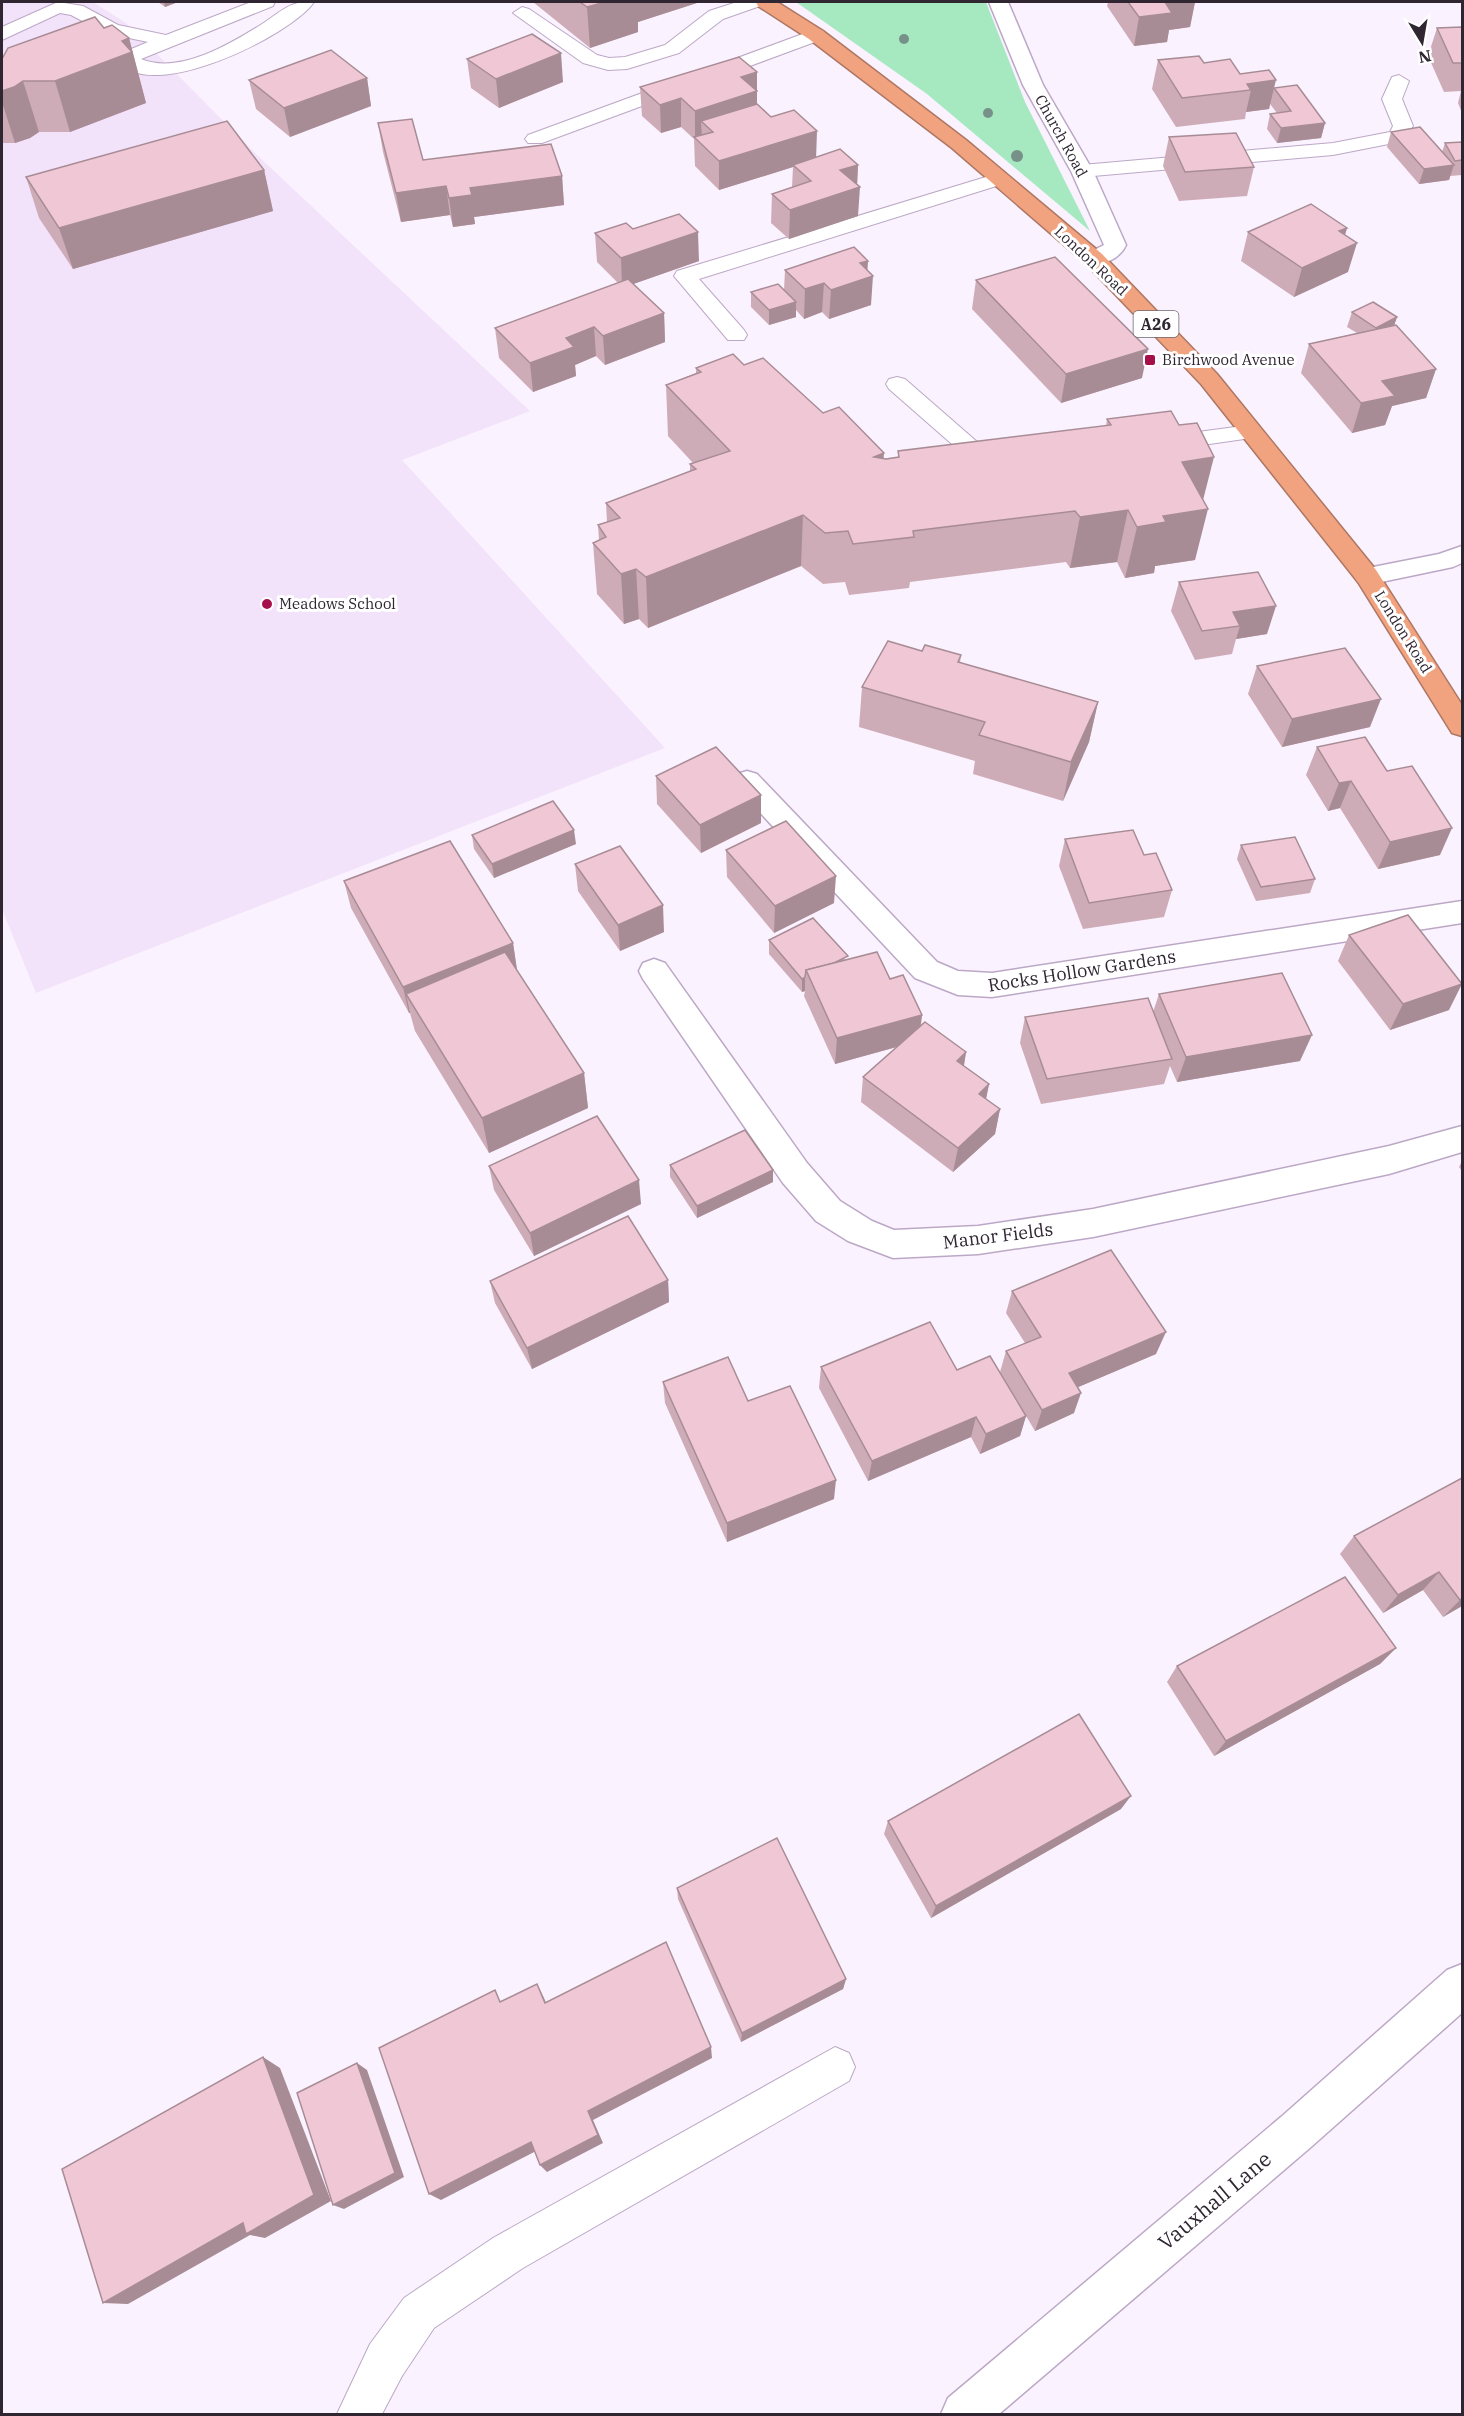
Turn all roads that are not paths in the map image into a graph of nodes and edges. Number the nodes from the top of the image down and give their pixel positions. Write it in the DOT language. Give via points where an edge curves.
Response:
graph roads {
  1 [pos="266,2"];
  2 [pos="305,2"];
  3 [pos="753,2"];
  4 [pos="765,2"];
  5 [pos="998,2"];
  6 [pos="522,13"];
  7 [pos="112,29"];
  8 [pos="2,34"];
  9 [pos="816,35"];
  10 [pos="168,41"];
  11 [pos="94,45"];
  12 [pos="1399,81"];
  13 [pos="535,140"];
  14 [pos="1082,171"];
  15 [pos="999,179"];
  16 [pos="1094,259"];
  17 [pos="736,335"];
  18 [pos="897,384"];
  19 [pos="1250,432"];
  20 [pos="1143,447"];
  21 [pos="1025,462"];
  22 [pos="1462,554"];
  23 [pos="1368,576"];
  24 [pos="1462,726"];
  25 [pos="747,781"];
  26 [pos="1462,912"];
  27 [pos="654,971"];
  28 [pos="1462,1139"];
  29 [pos="1462,1985"];
  30 [pos="835,2067"];
  31 [pos="359,2415"];
  32 [pos="964,2415"];
  1 -- 10 [label="lane"];
  2 -- 10 [label="lane" via="289,16 189,67 156,71 139,68 129,61 136,54"];
  3 -- 6 [label="lane" via="716,15 672,49 627,63 608,64 590,59"];
  4 -- 9 [label="highway, London Road / A26"];
  5 -- 14 [label="street, Church Road" via="1033,85"];
  7 -- 8 [label="lane" via="76,10 58,7"];
  7 -- 10 [label="lane"];
  7 -- 11 [label="lane" via="111,36"];
  9 -- 13 [label="lane"];
  9 -- 15 [label="highway, London Road / A26"];
  12 -- 14 [label="lane" via="1392,99 1403,126 1397,136 1333,149"];
  14 -- 16 [label="street, Church Road" via="1115,245 1113,250"];
  15 -- 16 [label="highway, London Road / A26"];
  15 -- 17 [label="lane" via="685,276"];
  16 -- 19 [label="highway, London Road / A26" via="1209,379"];
  18 -- 21 [label="lane" via="985,461"];
  19 -- 20 [label="lane"];
  19 -- 23 [label="highway, London Road / A26"];
  22 -- 23 [label="street"];
  23 -- 24 [label="highway, London Road / A26"];
  25 -- 26 [label="street, Rocks Hollow Gardens" via="926,970 963,985 992,985"];
  27 -- 28 [label="street, Manor Fields" via="795,1173 828,1211 860,1231 893,1244 978,1240 1094,1223 1389,1160"];
  29 -- 32 [label="street, Vauxhall Lane"];
  30 -- 31 [label="lane" via="508,2253 419,2313 387,2360"];
}
